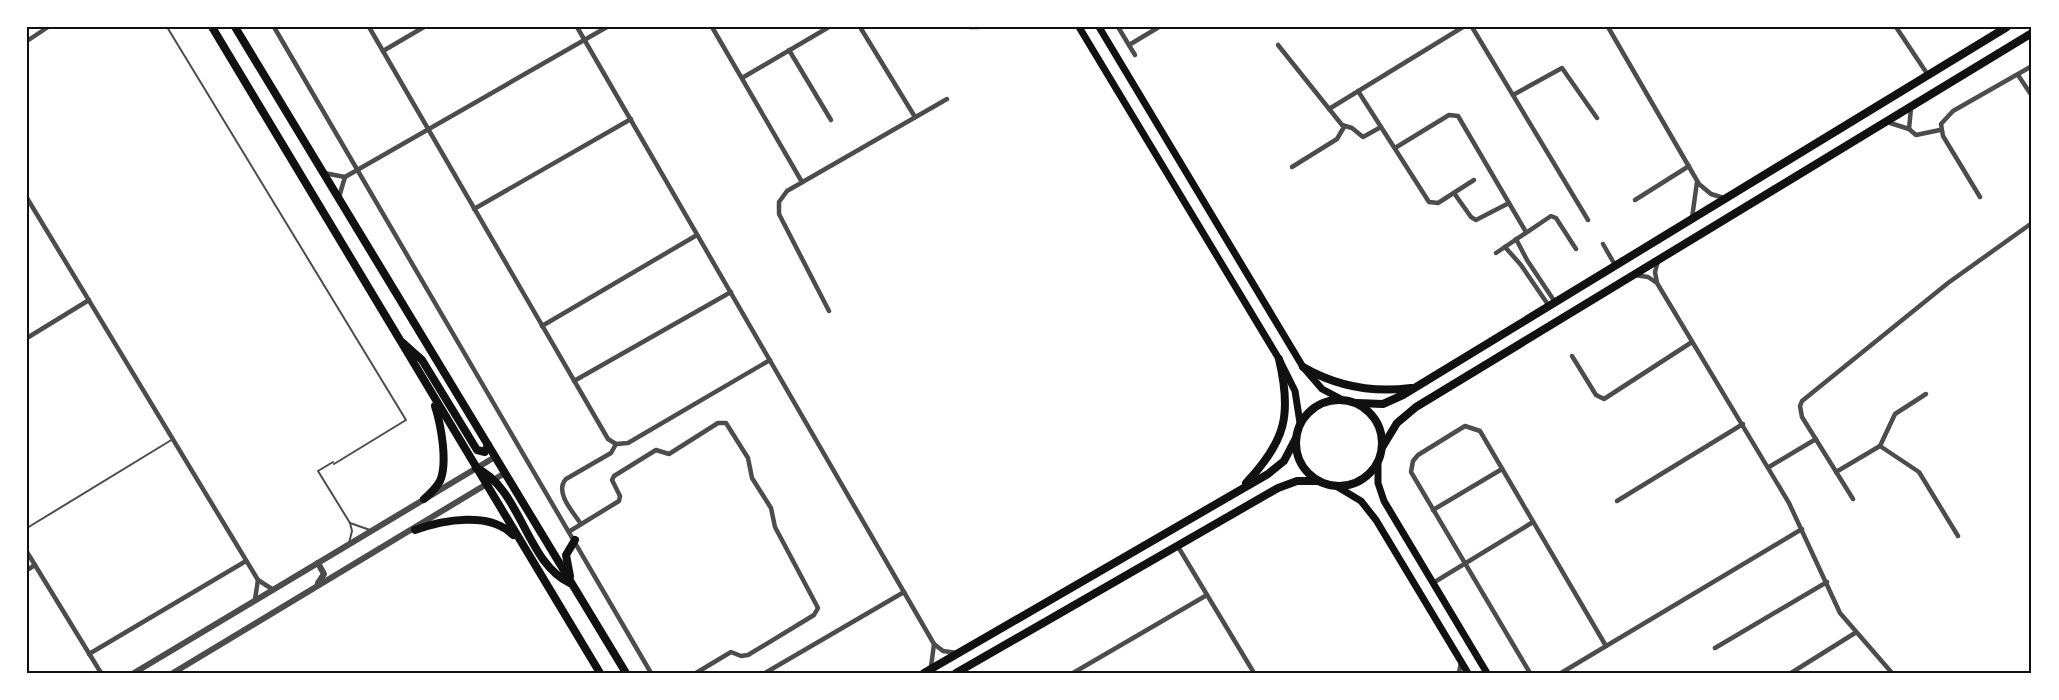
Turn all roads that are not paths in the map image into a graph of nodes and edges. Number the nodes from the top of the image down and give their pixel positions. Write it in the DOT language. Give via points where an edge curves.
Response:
graph roads {
  1 [pos="48,27"];
  2 [pos="167,27"];
  3 [pos="212,27"];
  4 [pos="235,27"];
  5 [pos="274,27"];
  6 [pos="369,27"];
  7 [pos="424,27"];
  8 [pos="577,27"];
  9 [pos="607,27"];
  10 [pos="712,27"];
  11 [pos="829,27"];
  12 [pos="860,27"];
  13 [pos="970,27"];
  14 [pos="979,27"];
  15 [pos="1078,27"];
  16 [pos="1099,27"];
  17 [pos="1118,27"];
  18 [pos="1159,27"];
  19 [pos="1462,27"];
  20 [pos="1472,27"];
  21 [pos="1608,27"];
  22 [pos="1896,27"];
  23 [pos="2007,27"];
  24 [pos="2032,33"];
  25 [pos="585,40"];
  26 [pos="27,41"];
  27 [pos="1129,45"];
  28 [pos="1278,45"];
  29 [pos="789,50"];
  30 [pos="382,51"];
  31 [pos="1135,55"];
  32 [pos="2032,66"];
  33 [pos="1928,75"];
  34 [pos="2018,75"];
  35 [pos="742,78"];
  36 [pos="1358,91"];
  37 [pos="1513,95"];
  38 [pos="2032,96"];
  39 [pos="947,99"];
  40 [pos="1913,103"];
  41 [pos="1329,109"];
  42 [pos="915,117"];
  43 [pos="1597,118"];
  44 [pos="631,119"];
  45 [pos="831,120"];
  46 [pos="1884,121"];
  47 [pos="1344,127"];
  48 [pos="1381,127"];
  49 [pos="1909,129"];
  50 [pos="428,130"];
  51 [pos="1940,130"];
  52 [pos="1395,148"];
  53 [pos="1689,166"];
  54 [pos="1292,167"];
  55 [pos="358,170"];
  56 [pos="324,173"];
  57 [pos="345,177"];
  58 [pos="1696,179"];
  59 [pos="1474,180"];
  60 [pos="802,182"];
  61 [pos="1454,193"];
  62 [pos="1980,197"];
  63 [pos="27,198"];
  64 [pos="1726,198"];
  65 [pos="339,199"];
  66 [pos="1635,200"];
  67 [pos="1509,203"];
  68 [pos="474,209"];
  69 [pos="1692,219"];
  70 [pos="1588,220"];
  71 [pos="2032,223"];
  72 [pos="1526,232"];
  73 [pos="697,235"];
  74 [pos="1516,239"];
  75 [pos="1603,244"];
  76 [pos="1505,247"];
  77 [pos="1576,249"];
  78 [pos="1496,253"];
  79 [pos="1660,257"];
  80 [pos="1615,265"];
  81 [pos="1633,275"];
  82 [pos="1657,283"];
  83 [pos="730,292"];
  84 [pos="89,300"];
  85 [pos="1552,304"];
  86 [pos="829,311"];
  87 [pos="542,326"];
  88 [pos="27,338"];
  89 [pos="401,342"];
  90 [pos="1692,342"];
  91 [pos="1572,356"];
  92 [pos="1279,359"];
  93 [pos="770,360"];
  94 [pos="1303,367"];
  95 [pos="574,381"];
  96 [pos="1414,388"];
  97 [pos="1926,394"];
  98 [pos="432,396"];
  99 [pos="1341,399"];
  100 [pos="1357,403"];
  101 [pos="1300,423"];
  102 [pos="1743,424"];
  103 [pos="1296,438"];
  104 [pos="172,439"];
  105 [pos="1816,439"];
  106 [pos="616,444"];
  107 [pos="488,445"];
  108 [pos="1383,446"];
  109 [pos="1880,446"];
  110 [pos="495,457"];
  111 [pos="1378,464"];
  112 [pos="1769,467"];
  113 [pos="476,468"];
  114 [pos="1502,469"];
  115 [pos="1836,472"];
  116 [pos="505,473"];
  117 [pos="495,479"];
  118 [pos="1318,481"];
  119 [pos="486,484"];
  120 [pos="1336,486"];
  121 [pos="1239,490"];
  122 [pos="424,499"];
  123 [pos="1853,499"];
  124 [pos="1617,501"];
  125 [pos="1433,510"];
  126 [pos="1533,522"];
  127 [pos="350,524"];
  128 [pos="581,524"];
  129 [pos="27,528"];
  130 [pos="1802,528"];
  131 [pos="370,530"];
  132 [pos="415,530"];
  133 [pos="570,531"];
  134 [pos="1958,536"];
  135 [pos="575,540"];
  136 [pos="349,543"];
  137 [pos="1177,545"];
  138 [pos="27,552"];
  139 [pos="530,557"];
  140 [pos="246,561"];
  141 [pos="318,563"];
  142 [pos="1465,564"];
  143 [pos="35,565"];
  144 [pos="27,570"];
  145 [pos="258,580"];
  146 [pos="1827,582"];
  147 [pos="572,583"];
  148 [pos="1433,583"];
  149 [pos="272,589"];
  150 [pos="904,592"];
  151 [pos="1207,595"];
  152 [pos="255,599"];
  153 [pos="278,610"];
  154 [pos="1855,633"];
  155 [pos="934,644"];
  156 [pos="1606,646"];
  157 [pos="1715,648"];
  158 [pos="959,653"];
  159 [pos="89,654"];
  160 [pos="1461,662"];
  161 [pos="926,671"];
  162 [pos="100,672"];
  163 [pos="134,673"];
  164 [pos="173,673"];
  165 [pos="600,673"];
  166 [pos="626,673"];
  167 [pos="651,673"];
  168 [pos="696,673"];
  169 [pos="765,673"];
  170 [pos="956,673"];
  171 [pos="1073,673"];
  172 [pos="1254,673"];
  173 [pos="1459,673"];
  174 [pos="1468,673"];
  175 [pos="1487,673"];
  176 [pos="1530,673"];
  177 [pos="1561,673"];
  178 [pos="1791,673"];
  179 [pos="1892,673"];
  1 -- 26 [label="street"];
  2 -- 127 [label="lane" via="406,420 318,471"];
  3 -- 89 [label="main road"];
  4 -- 56 [label="main road"];
  5 -- 55 [label="street"];
  6 -- 30 [label="street"];
  7 -- 30 [label="street"];
  8 -- 25 [label="street"];
  9 -- 25 [label="street"];
  10 -- 35 [label="street"];
  11 -- 29 [label="street"];
  12 -- 42 [label="street"];
  13 -- 14 [label="street"];
  15 -- 92 [label="main road"];
  16 -- 94 [label="main road"];
  17 -- 27 [label="street"];
  18 -- 27 [label="street"];
  19 -- 36 [label="street"];
  20 -- 37 [label="street"];
  21 -- 53 [label="street"];
  22 -- 33 [label="street"];
  23 -- 33 [label="main road"];
  24 -- 40 [label="main road"];
  25 -- 44 [label="street"];
  25 -- 50 [label="street"];
  27 -- 31 [label="street"];
  28 -- 41 [label="street"];
  29 -- 35 [label="street"];
  29 -- 45 [label="street"];
  30 -- 50 [label="street"];
  32 -- 34 [label="street"];
  33 -- 64 [label="main road"];
  34 -- 38 [label="street"];
  34 -- 51 [label="street" via="1953,111 1944,118"];
  35 -- 60 [label="street"];
  36 -- 41 [label="street"];
  36 -- 48 [label="street"];
  37 -- 43 [label="street" via="1562,69"];
  37 -- 70 [label="street"];
  39 -- 42 [label="street"];
  40 -- 46 [label="main road"];
  40 -- 49 [label="street"];
  41 -- 47 [label="street"];
  42 -- 60 [label="street"];
  44 -- 68 [label="street"];
  44 -- 73 [label="street"];
  46 -- 49 [label="street"];
  46 -- 79 [label="main road"];
  47 -- 48 [label="street" via="1363,137"];
  47 -- 54 [label="street" via="1337,139"];
  48 -- 52 [label="street"];
  49 -- 51 [label="street" via="1916,135"];
  50 -- 55 [label="street"];
  50 -- 68 [label="street"];
  51 -- 62 [label="street"];
  52 -- 61 [label="street" via="1429,202 1436,204"];
  52 -- 67 [label="street" via="1455,115"];
  53 -- 58 [label="street"];
  53 -- 66 [label="street"];
  55 -- 57 [label="street"];
  55 -- 133 [label="street"];
  56 -- 57 [label="street"];
  56 -- 65 [label="main road"];
  57 -- 65 [label="street"];
  58 -- 64 [label="street" via="1707,191"];
  58 -- 69 [label="street"];
  59 -- 61 [label="street"];
  60 -- 86 [label="street" via="783,194 778,210"];
  61 -- 67 [label="street" via="1476,220"];
  63 -- 84 [label="street"];
  64 -- 69 [label="main road"];
  65 -- 107 [label="main road"];
  67 -- 72 [label="street"];
  68 -- 87 [label="street"];
  69 -- 80 [label="main road"];
  71 -- 105 [label="street" via="1948,283 1802,400 1800,411"];
  72 -- 74 [label="street"];
  72 -- 77 [label="street" via="1554,216"];
  73 -- 83 [label="street"];
  73 -- 87 [label="street"];
  74 -- 76 [label="street"];
  74 -- 85 [label="street"];
  75 -- 80 [label="street"];
  76 -- 78 [label="street"];
  76 -- 85 [label="street"];
  79 -- 81 [label="main road"];
  79 -- 82 [label="street"];
  80 -- 85 [label="main road"];
  81 -- 82 [label="street"];
  81 -- 108 [label="main road" via="1416,407 1397,423"];
  82 -- 90 [label="street"];
  83 -- 93 [label="street"];
  83 -- 95 [label="street"];
  84 -- 88 [label="street"];
  84 -- 104 [label="street"];
  85 -- 96 [label="main road"];
  87 -- 95 [label="street"];
  89 -- 98 [label="main road"];
  89 -- 107 [label="main road" via="422,360 477,450 485,452"];
  90 -- 91 [label="street" via="1604,399 1596,395"];
  90 -- 102 [label="street"];
  92 -- 101 [label="main road" via="1296,391"];
  92 -- 121 [label="main road" via="1287,400 1281,428 1265,463"];
  93 -- 106 [label="street" via="628,443"];
  93 -- 150 [label="street"];
  94 -- 96 [label="main road" via="1328,380 1353,386"];
  94 -- 99 [label="main road" via="1322,388"];
  95 -- 106 [label="street" via="605,435"];
  96 -- 100 [label="main road" via="1383,404"];
  97 -- 109 [label="street" via="1892,418"];
  98 -- 113 [label="main road"];
  98 -- 122 [label="main road" via="441,429 442,472 437,486"];
  99 -- 100 [label="main road"];
  99 -- 101 [label="main road" via="1313,408"];
  100 -- 108 [label="main road" via="1377,420"];
  101 -- 103 [label="main road"];
  102 -- 112 [label="street"];
  102 -- 124 [label="street"];
  103 -- 118 [label="main road" via="1301,463"];
  103 -- 121 [label="main road" via="1291,451 1276,468"];
  104 -- 129 [label="lane"];
  104 -- 140 [label="street"];
  105 -- 112 [label="street"];
  105 -- 115 [label="street"];
  106 -- 128 [label="street" via="611,453 561,484 561,492"];
  107 -- 110 [label="main road"];
  108 -- 111 [label="main road"];
  109 -- 115 [label="street"];
  109 -- 134 [label="street" via="1919,472"];
  110 -- 113 [label="street"];
  110 -- 116 [label="main road"];
  111 -- 120 [label="main road" via="1356,483"];
  111 -- 148 [label="main road" via="1378,483 1384,501"];
  112 -- 130 [label="street"];
  113 -- 117 [label="main road"];
  113 -- 119 [label="main road"];
  113 -- 122 [label="street"];
  114 -- 125 [label="street"];
  114 -- 125 [label="street" via="1480,432 1466,426 1413,461 1413,476"];
  114 -- 126 [label="street"];
  115 -- 123 [label="street"];
  116 -- 117 [label="street"];
  116 -- 147 [label="main road"];
  117 -- 119 [label="street"];
  117 -- 147 [label="main road" via="548,564"];
  118 -- 120 [label="main road"];
  118 -- 137 [label="main road" via="1297,481 1278,488"];
  119 -- 132 [label="street"];
  119 -- 139 [label="main road"];
  120 -- 160 [label="main road" via="1361,501 1376,520"];
  121 -- 158 [label="main road"];
  122 -- 131 [label="street"];
  125 -- 142 [label="street"];
  126 -- 142 [label="street"];
  126 -- 156 [label="street"];
  127 -- 131 [label="lane"];
  127 -- 136 [label="lane"];
  128 -- 133 [label="street"];
  128 -- 168 [label="street" via="620,501 614,476 656,450 669,454 720,422 728,426 748,458 752,478 771,508 775,527 818,608 814,615 748,655 731,652"];
  130 -- 146 [label="street"];
  130 -- 156 [label="street"];
  131 -- 136 [label="street"];
  132 -- 139 [label="main road" via="444,522 490,521 507,529"];
  132 -- 153 [label="street"];
  133 -- 135 [label="street"];
  135 -- 147 [label="main road" via="566,555"];
  135 -- 167 [label="street"];
  136 -- 141 [label="street"];
  137 -- 151 [label="street"];
  137 -- 170 [label="main road"];
  138 -- 143 [label="street"];
  139 -- 165 [label="main road"];
  140 -- 145 [label="street"];
  140 -- 159 [label="street"];
  141 -- 149 [label="street"];
  141 -- 153 [label="street" via="324,571 321,581"];
  142 -- 148 [label="street"];
  142 -- 176 [label="street"];
  143 -- 144 [label="street"];
  143 -- 159 [label="street"];
  145 -- 149 [label="street"];
  145 -- 152 [label="street"];
  146 -- 154 [label="street" via="1840,613"];
  146 -- 157 [label="street"];
  147 -- 166 [label="main road"];
  148 -- 175 [label="main road"];
  149 -- 152 [label="street"];
  150 -- 155 [label="street"];
  150 -- 169 [label="street"];
  151 -- 171 [label="street"];
  151 -- 172 [label="street"];
  152 -- 163 [label="street"];
  153 -- 164 [label="street"];
  154 -- 178 [label="street"];
  154 -- 179 [label="street"];
  155 -- 158 [label="street" via="943,651"];
  155 -- 161 [label="street" via="934,655"];
  156 -- 177 [label="street"];
  158 -- 161 [label="main road"];
  159 -- 162 [label="street"];
  160 -- 173 [label="street"];
  160 -- 174 [label="main road"];
}
